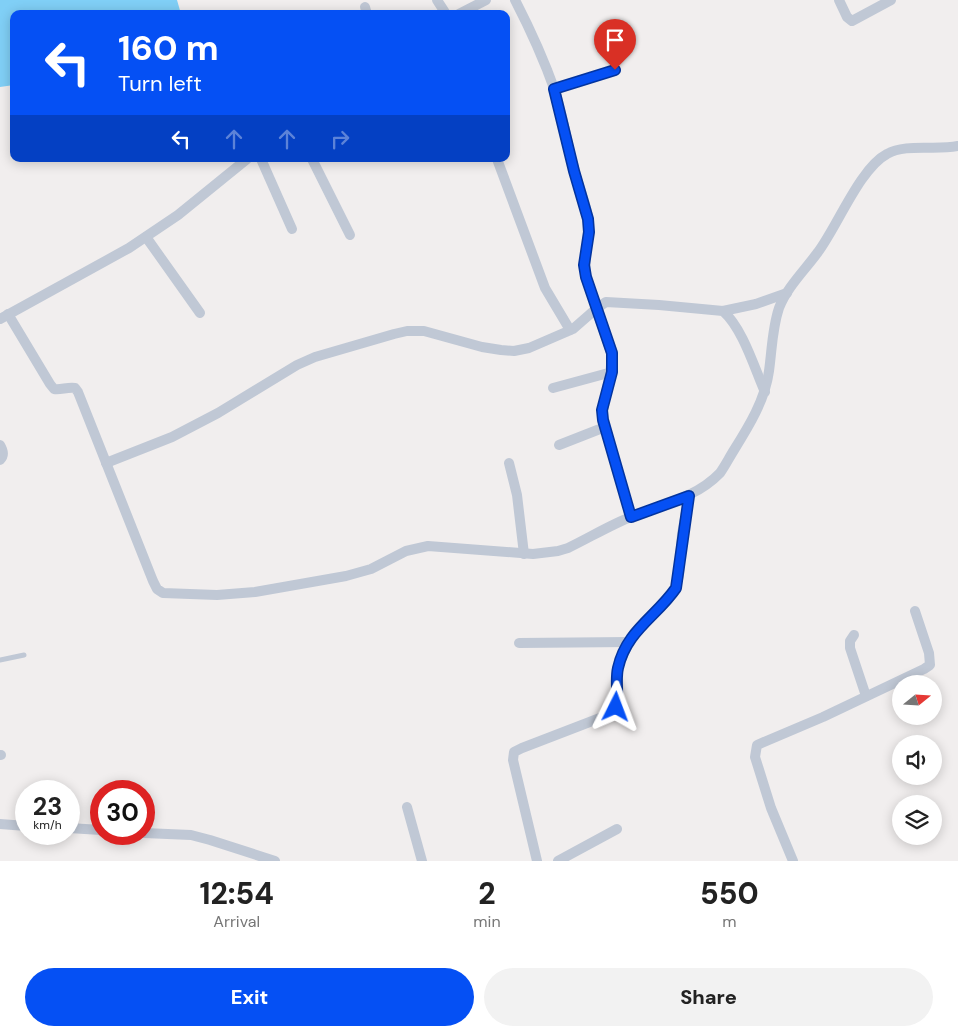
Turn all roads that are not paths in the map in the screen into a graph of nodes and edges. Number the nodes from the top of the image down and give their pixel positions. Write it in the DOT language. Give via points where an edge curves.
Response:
graph roads {
  1 [pos="486,0"];
  2 [pos="515,0"];
  3 [pos="840,0"];
  4 [pos="891,0"];
  5 [pos="467,10"];
  6 [pos="615,70"];
  7 [pos="554,89"];
  8 [pos="958,146"];
  9 [pos="243,162"];
  10 [pos="262,162"];
  11 [pos="314,162"];
  12 [pos="498,162"];
  13 [pos="292,229"];
  14 [pos="350,234"];
  15 [pos="146,237"];
  16 [pos="787,293"];
  17 [pos="597,308"];
  18 [pos="723,311"];
  19 [pos="200,314"];
  20 [pos="4,317"];
  21 [pos="570,330"];
  22 [pos="612,372"];
  23 [pos="553,388"];
  24 [pos="765,392"];
  25 [pos="605,427"];
  26 [pos="0,445"];
  27 [pos="559,445"];
  28 [pos="0,460"];
  29 [pos="106,463"];
  30 [pos="509,463"];
  31 [pos="689,496"];
  32 [pos="631,517"];
  33 [pos="524,554"];
  34 [pos="915,611"];
  35 [pos="854,635"];
  36 [pos="628,642"];
  37 [pos="519,643"];
  38 [pos="24,655"];
  39 [pos="0,660"];
  40 [pos="866,696"];
  41 [pos="407,807"];
  42 [pos="0,824"];
  43 [pos="15,825"];
  44 [pos="617,829"];
  45 [pos="155,833"];
  46 [pos="275,861"];
  47 [pos="422,861"];
  48 [pos="536,861"];
  49 [pos="558,861"];
  50 [pos="793,861"];
  1 -- 5 [label="street"];
  2 -- 7 [label="street"];
  3 -- 4 [label="street" via="847,18 852,21"];
  6 -- 7 [label="street"];
  7 -- 17 [label="street" via="588,219 584,265"];
  8 -- 16 [label="street" via="902,149 883,156 859,184 819,251"];
  9 -- 15 [label="street"];
  10 -- 13 [label="street"];
  11 -- 14 [label="street"];
  12 -- 21 [label="street" via="545,288"];
  15 -- 19 [label="street"];
  15 -- 20 [label="street"];
  16 -- 18 [label="street"];
  16 -- 24 [label="street" via="774,324"];
  17 -- 18 [label="street" via="611,302"];
  17 -- 21 [label="street"];
  17 -- 22 [label="street" via="612,353"];
  18 -- 24 [label="street" via="737,329"];
  20 -- 29 [label="street" via="54,389 74,388 78,392"];
  21 -- 29 [label="street" via="514,351 482,347 424,331 394,334 314,357 172,437"];
  22 -- 23 [label="street"];
  22 -- 25 [label="street" via="602,410"];
  24 -- 31 [label="street" via="722,470"];
  25 -- 27 [label="street"];
  25 -- 32 [label="street"];
  26 -- 28 [label="street" via="4,453"];
  29 -- 33 [label="street" via="153,582 163,593 217,595 256,592 359,574 406,551 428,546"];
  30 -- 33 [label="street" via="517,496"];
  31 -- 32 [label="street"];
  31 -- 36 [label="street" via="676,588"];
  32 -- 33 [label="street" via="568,548"];
  34 -- 40 [label="street" via="930,665"];
  35 -- 40 [label="street" via="850,648"];
  36 -- 37 [label="street"];
  36 -- 48 [label="street" via="617,669 618,697 611,712 514,752 512,760"];
  38 -- 39 [label="lane"];
  40 -- 50 [label="street" via="757,745 755,757"];
  41 -- 47 [label="street"];
  42 -- 43 [label="street"];
  44 -- 49 [label="street"];
  45 -- 46 [label="street" via="191,835"];
}
